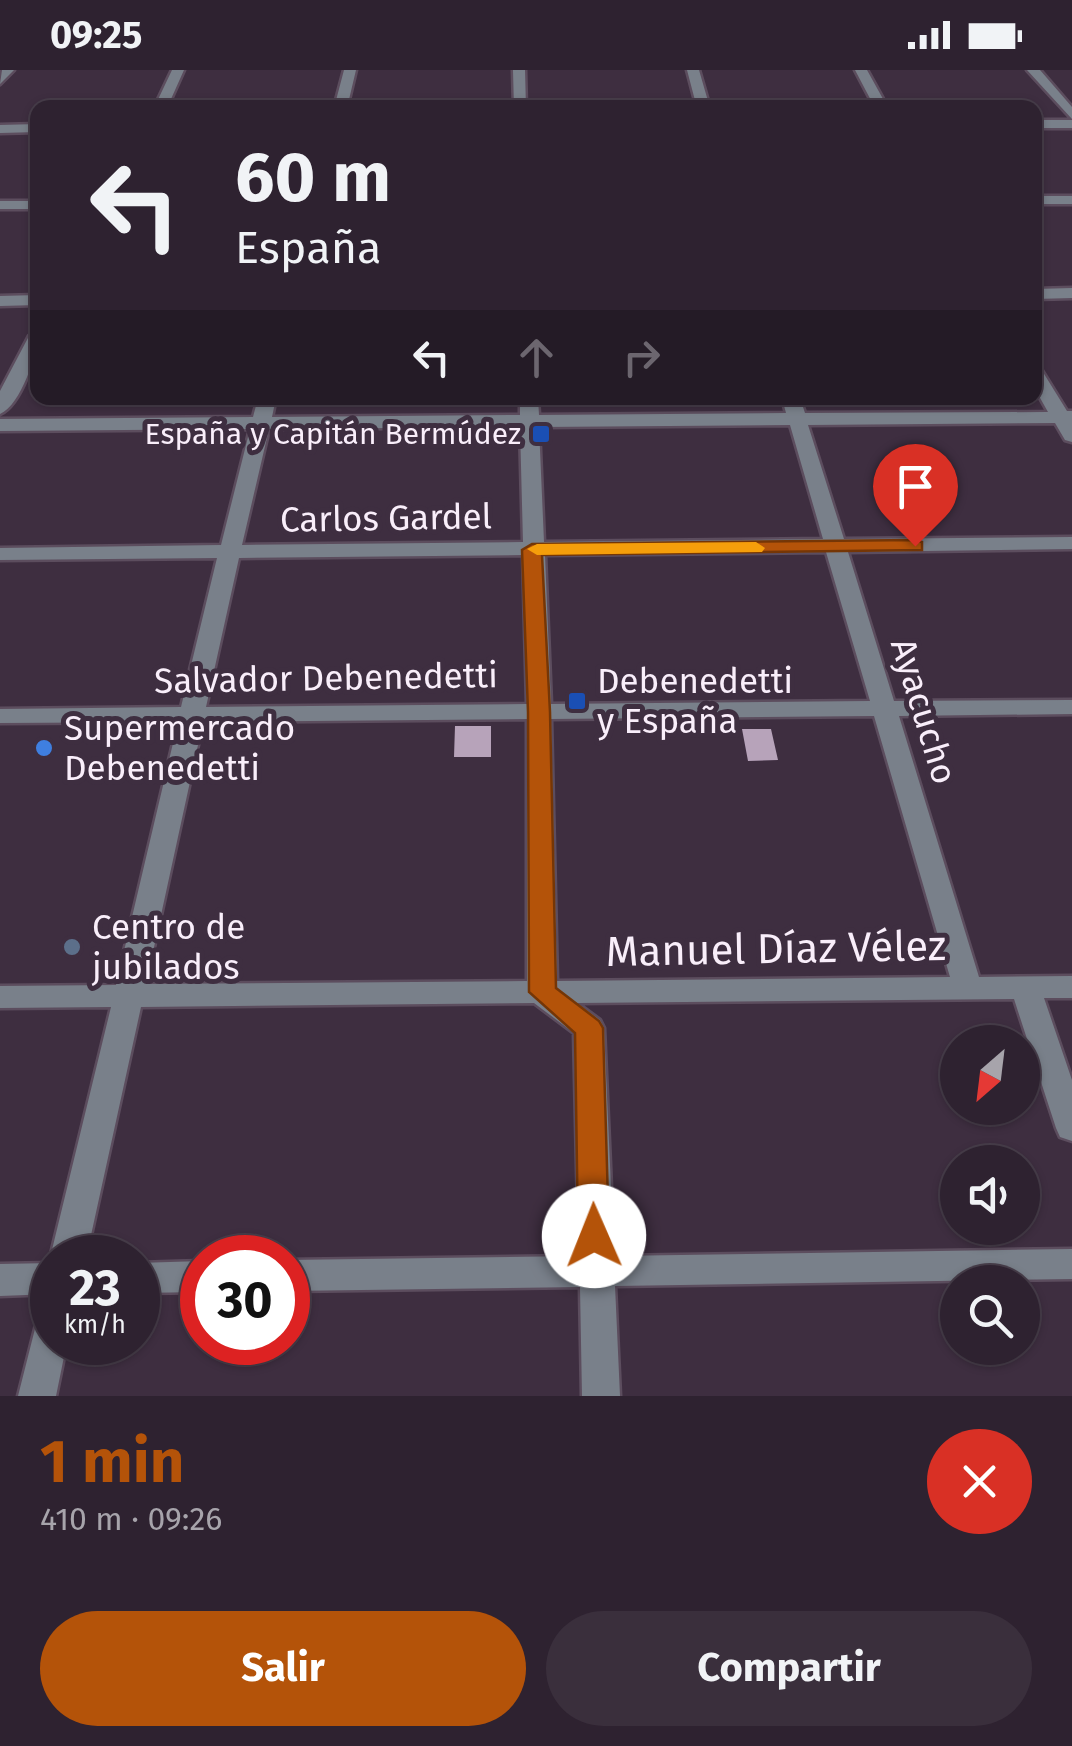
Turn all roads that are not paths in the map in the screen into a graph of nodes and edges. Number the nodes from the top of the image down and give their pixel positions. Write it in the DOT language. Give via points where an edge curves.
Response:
graph roads {
  1 [pos="8,70"];
  2 [pos="178,70"];
  3 [pos="350,70"];
  4 [pos="519,70"];
  5 [pos="693,70"];
  6 [pos="861,70"];
  7 [pos="1033,70"];
  8 [pos="0,80"];
  9 [pos="164,100"];
  10 [pos="342,100"];
  11 [pos="520,100"];
  12 [pos="702,100"];
  13 [pos="878,100"];
  14 [pos="1072,115"];
  15 [pos="1042,124"];
  16 [pos="1072,124"];
  17 [pos="30,128"];
  18 [pos="0,129"];
  19 [pos="1042,200"];
  20 [pos="1072,200"];
  21 [pos="30,205"];
  22 [pos="0,206"];
  23 [pos="1072,293"];
  24 [pos="1042,294"];
  25 [pos="0,300"];
  26 [pos="30,300"];
  27 [pos="30,351"];
  28 [pos="1042,383"];
  29 [pos="265,405"];
  30 [pos="794,407"];
  31 [pos="0,408"];
  32 [pos="529,409"];
  33 [pos="1066,417"];
  34 [pos="260,423"];
  35 [pos="0,425"];
  36 [pos="1072,436"];
  37 [pos="1072,544"];
  38 [pos="837,547"];
  39 [pos="532,550"];
  40 [pos="230,552"];
  41 [pos="0,554"];
  42 [pos="1072,707"];
  43 [pos="884,708"];
  44 [pos="539,712"];
  45 [pos="190,715"];
  46 [pos="0,716"];
  47 [pos="1072,987"];
  48 [pos="968,988"];
  49 [pos="1026,988"];
  50 [pos="542,992"];
  51 [pos="130,996"];
  52 [pos="0,997"];
  53 [pos="1072,1128"];
  54 [pos="73,1235"];
  55 [pos="1072,1264"];
  56 [pos="594,1271"];
  57 [pos="310,1276"];
  58 [pos="30,1279"];
  59 [pos="0,1280"];
  60 [pos="44,1365"];
  61 [pos="37,1396"];
  62 [pos="601,1396"];
  1 -- 8 [label="street"];
  2 -- 9 [label="street"];
  3 -- 10 [label="street"];
  4 -- 11 [label="street"];
  5 -- 12 [label="street"];
  6 -- 13 [label="street"];
  7 -- 14 [label="street"];
  15 -- 16 [label="street"];
  17 -- 18 [label="street"];
  19 -- 20 [label="street"];
  21 -- 22 [label="street"];
  23 -- 24 [label="street"];
  25 -- 26 [label="street"];
  27 -- 31 [label="street"];
  28 -- 33 [label="street"];
  29 -- 34 [label="street"];
  30 -- 32 [label="street"];
  30 -- 33 [label="street"];
  30 -- 38 [label="street, Ayacucho"];
  32 -- 34 [label="street"];
  32 -- 39 [label="street"];
  33 -- 36 [label="street"];
  34 -- 35 [label="street"];
  34 -- 40 [label="street"];
  37 -- 38 [label="street, Carlos Gardel"];
  38 -- 39 [label="street, Carlos Gardel"];
  38 -- 43 [label="street, Ayacucho"];
  39 -- 40 [label="street, Carlos Gardel"];
  39 -- 44 [label="street"];
  40 -- 41 [label="street, Carlos Gardel"];
  40 -- 45 [label="street"];
  42 -- 43 [label="street, Salvador Debenedetti"];
  43 -- 44 [label="street, Salvador Debenedetti"];
  43 -- 48 [label="street, Ayacucho"];
  44 -- 45 [label="street, Salvador Debenedetti"];
  44 -- 50 [label="street"];
  45 -- 46 [label="street, Salvador Debenedetti"];
  45 -- 51 [label="street"];
  47 -- 49 [label="street, Manuel Díaz Vélez"];
  48 -- 49 [label="street, Manuel Díaz Vélez"];
  48 -- 50 [label="street, Manuel Díaz Vélez"];
  49 -- 53 [label="street"];
  50 -- 51 [label="street, Manuel Díaz Vélez"];
  50 -- 56 [label="street" via="589,1028"];
  51 -- 52 [label="street, Manuel Díaz Vélez"];
  51 -- 54 [label="street"];
  55 -- 56 [label="street"];
  56 -- 57 [label="street"];
  56 -- 62 [label="street"];
  58 -- 59 [label="street"];
  60 -- 61 [label="street"];
}
